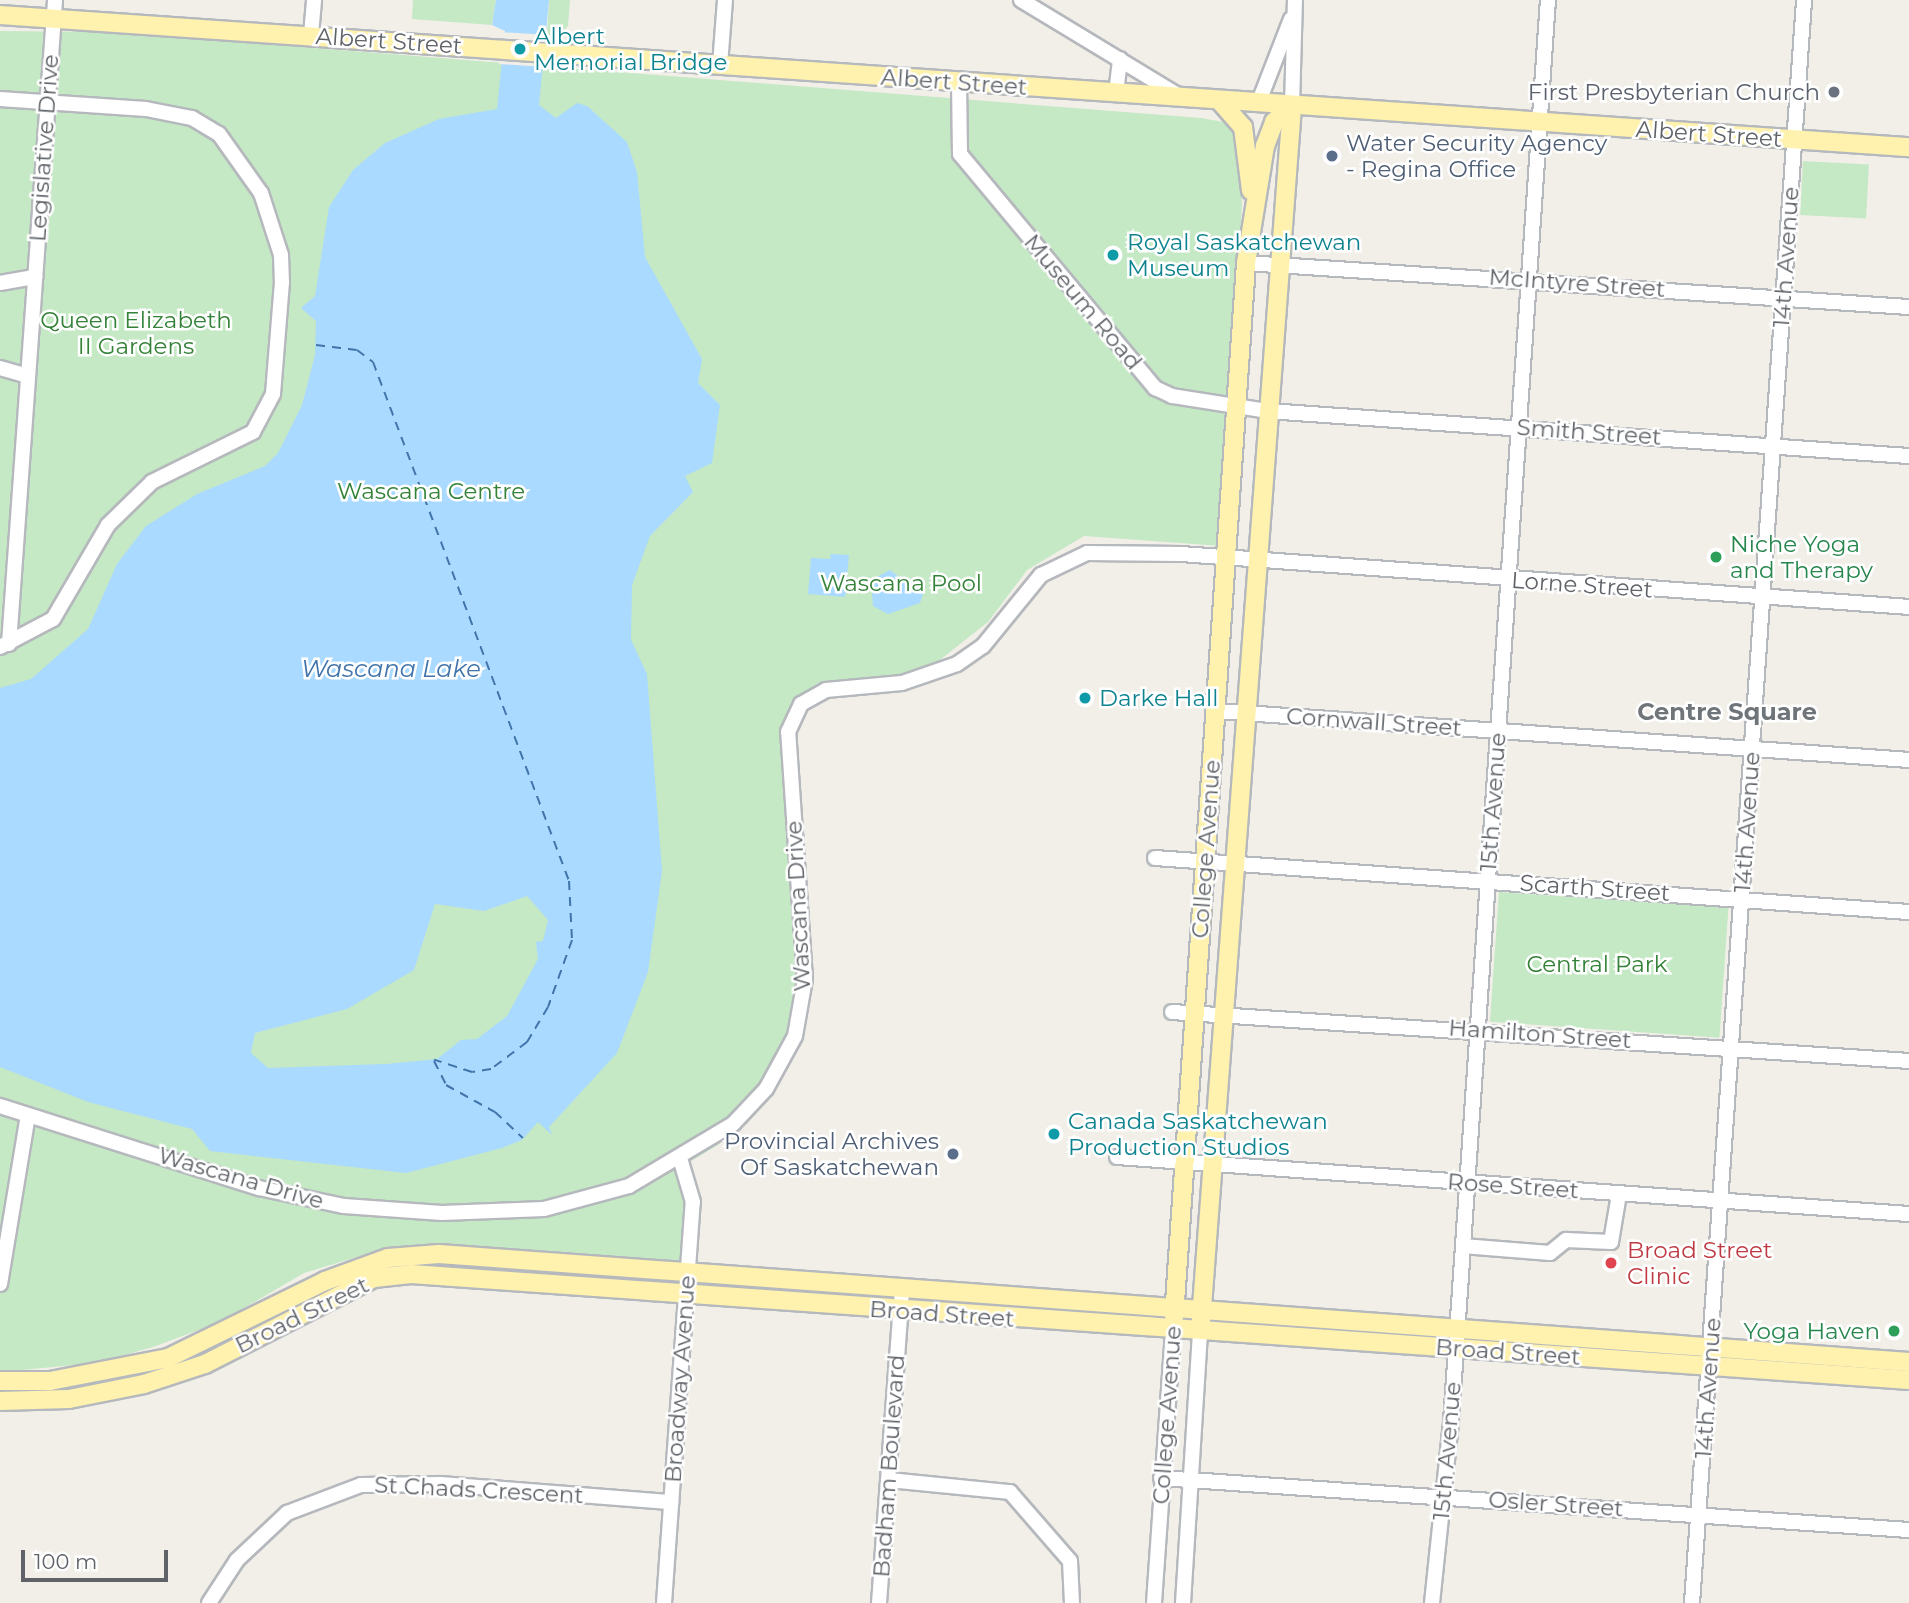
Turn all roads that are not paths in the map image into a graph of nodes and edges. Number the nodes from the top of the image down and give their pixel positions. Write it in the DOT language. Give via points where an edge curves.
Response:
graph roads {
  1 [pos="55,0"];
  2 [pos="314,0"];
  3 [pos="725,0"];
  4 [pos="1021,0"];
  5 [pos="1548,0"];
  6 [pos="1804,0"];
  7 [pos="1294,4"];
  8 [pos="0,15"];
  9 [pos="53,19"];
  10 [pos="312,35"];
  11 [pos="1120,59"];
  12 [pos="715,65"];
  13 [pos="959,82"];
  14 [pos="1116,93"];
  15 [pos="1182,97"];
  16 [pos="0,99"];
  17 [pos="1220,101"];
  18 [pos="47,102"];
  19 [pos="1258,104"];
  20 [pos="1292,106"];
  21 [pos="1540,122"];
  22 [pos="1794,140"];
  23 [pos="1909,147"];
  24 [pos="1252,208"];
  25 [pos="1246,263"];
  26 [pos="1278,265"];
  27 [pos="35,278"];
  28 [pos="1529,280"];
  29 [pos="0,283"];
  30 [pos="1783,298"];
  31 [pos="1909,307"];
  32 [pos="0,368"];
  33 [pos="28,376"];
  34 [pos="1237,402"];
  35 [pos="1268,411"];
  36 [pos="1519,427"];
  37 [pos="1773,446"];
  38 [pos="1909,456"];
  39 [pos="0,549"];
  40 [pos="15,550"];
  41 [pos="1226,558"];
  42 [pos="1255,562"];
  43 [pos="1508,579"];
  44 [pos="1762,597"];
  45 [pos="1909,607"];
  46 [pos="4,645"];
  47 [pos="1216,711"];
  48 [pos="1245,713"];
  49 [pos="1498,731"];
  50 [pos="1752,749"];
  51 [pos="1909,760"];
  52 [pos="1155,858"];
  53 [pos="1204,863"];
  54 [pos="1235,865"];
  55 [pos="1488,881"];
  56 [pos="1742,897"];
  57 [pos="1909,912"];
  58 [pos="1172,1012"];
  59 [pos="1194,1013"];
  60 [pos="1222,1014"];
  61 [pos="1478,1030"];
  62 [pos="1731,1047"];
  63 [pos="1909,1061"];
  64 [pos="0,1106"];
  65 [pos="28,1115"];
  66 [pos="1117,1157"];
  67 [pos="680,1158"];
  68 [pos="1185,1162"];
  69 [pos="1215,1164"];
  70 [pos="1468,1183"];
  71 [pos="1619,1194"];
  72 [pos="1721,1202"];
  73 [pos="1909,1214"];
  74 [pos="1463,1246"];
  75 [pos="688,1272"];
  76 [pos="0,1284"];
  77 [pos="902,1287"];
  78 [pos="687,1294"];
  79 [pos="1175,1307"];
  80 [pos="1201,1310"];
  81 [pos="901,1311"];
  82 [pos="1457,1327"];
  83 [pos="1173,1329"];
  84 [pos="1200,1331"];
  85 [pos="1456,1348"];
  86 [pos="1710,1357"];
  87 [pos="1909,1362"];
  88 [pos="1909,1380"];
  89 [pos="0,1381"];
  90 [pos="0,1401"];
  91 [pos="1161,1478"];
  92 [pos="889,1480"];
  93 [pos="1190,1480"];
  94 [pos="1443,1497"];
  95 [pos="671,1502"];
  96 [pos="1699,1514"];
  97 [pos="1909,1530"];
  98 [pos="209,1603"];
  99 [pos="664,1603"];
  100 [pos="879,1603"];
  101 [pos="1072,1603"];
  102 [pos="1154,1603"];
  103 [pos="1182,1603"];
  104 [pos="1432,1603"];
  105 [pos="1692,1603"];
  1 -- 9 [label="street, Legislative Drive"];
  2 -- 10 [label="street"];
  3 -- 12 [label="street"];
  4 -- 11 [label="street"];
  5 -- 21 [label="street, 15th Avenue"];
  6 -- 22 [label="street, 14th Avenue"];
  7 -- 19 [label="street, College Avenue" via="1280,61"];
  7 -- 20 [label="street, College Avenue"];
  8 -- 9 [label="main road, Albert Street"];
  9 -- 10 [label="main road, Albert Street"];
  9 -- 18 [label="street, Legislative Drive"];
  10 -- 12 [label="main road, Albert Street"];
  11 -- 14 [label="street"];
  11 -- 15 [label="street"];
  12 -- 13 [label="main road, Albert Street"];
  13 -- 14 [label="main road, Albert Street"];
  13 -- 34 [label="street, Museum Road" via="960,154 1155,388 1172,396"];
  14 -- 15 [label="main road, Albert Street"];
  15 -- 17 [label="main road, Albert Street"];
  16 -- 18 [label="street"];
  17 -- 19 [label="main road, Albert Street"];
  17 -- 24 [label="main road" via="1243,127"];
  18 -- 27 [label="street, Legislative Drive"];
  18 -- 46 [label="street" via="171,113 219,134 249,170 272,222 281,255 280,312 273,394 253,432 177,466 127,503 95,545 68,603 33,635"];
  19 -- 20 [label="main road, Albert Street"];
  20 -- 21 [label="main road, Albert Street"];
  20 -- 24 [label="main road, College Avenue" via="1274,122"];
  20 -- 26 [label="main road, College Avenue"];
  21 -- 22 [label="main road, Albert Street"];
  21 -- 28 [label="street, 15th Avenue"];
  22 -- 23 [label="main road, Albert Street"];
  22 -- 30 [label="street, 14th Avenue"];
  24 -- 25 [label="main road, College Avenue"];
  25 -- 26 [label="street, McIntyre Street"];
  25 -- 34 [label="main road, College Avenue"];
  26 -- 28 [label="street, McIntyre Street"];
  26 -- 35 [label="main road, College Avenue"];
  27 -- 29 [label="street"];
  27 -- 33 [label="street, Legislative Drive"];
  28 -- 30 [label="street, McIntyre Street"];
  28 -- 36 [label="street, 15th Avenue"];
  30 -- 31 [label="street, McIntyre Street"];
  30 -- 37 [label="street, 14th Avenue"];
  32 -- 33 [label="street"];
  33 -- 40 [label="street, Legislative Drive"];
  34 -- 35 [label="street, Museum Road"];
  34 -- 41 [label="main road, College Avenue"];
  35 -- 36 [label="street, Smith Street"];
  35 -- 42 [label="main road, College Avenue"];
  36 -- 37 [label="street, Smith Street"];
  36 -- 43 [label="street, 15th Avenue"];
  37 -- 38 [label="street, Smith Street"];
  37 -- 44 [label="street, 14th Avenue"];
  39 -- 40 [label="street"];
  40 -- 46 [label="street, Legislative Drive"];
  41 -- 42 [label="street, Wascana Drive"];
  41 -- 47 [label="main road, College Avenue"];
  41 -- 67 [label="street, Wascana Drive" via="1087,553 1041,575 983,646 957,664 902,683 826,690 801,704 788,732 805,979 795,1036 766,1089 733,1124"];
  42 -- 43 [label="street, Lorne Street"];
  42 -- 48 [label="main road, College Avenue"];
  43 -- 44 [label="street, Lorne Street"];
  43 -- 49 [label="street, 15th Avenue"];
  44 -- 45 [label="street, Lorne Street"];
  44 -- 50 [label="street, 14th Avenue"];
  47 -- 48 [label="street, Cornwall Street"];
  47 -- 53 [label="main road, College Avenue"];
  48 -- 49 [label="street, Cornwall Street"];
  48 -- 54 [label="main road, College Avenue"];
  49 -- 50 [label="street, Cornwall Street"];
  49 -- 55 [label="street, 15th Avenue"];
  50 -- 51 [label="street, Cornwall Street"];
  50 -- 56 [label="street, 14th Avenue"];
  52 -- 53 [label="street, Scarth Street"];
  53 -- 54 [label="street, Scarth Street"];
  53 -- 59 [label="main road, College Avenue"];
  54 -- 55 [label="street, Scarth Street"];
  54 -- 60 [label="main road, College Avenue"];
  55 -- 56 [label="street, Scarth Street"];
  55 -- 61 [label="street, 15th Avenue"];
  56 -- 57 [label="street, Scarth Street"];
  56 -- 62 [label="street, 14th Avenue"];
  58 -- 59 [label="street, Hamilton Street"];
  59 -- 60 [label="street, Hamilton Street"];
  59 -- 68 [label="main road, College Avenue"];
  60 -- 61 [label="street, Hamilton Street"];
  60 -- 69 [label="main road, College Avenue"];
  61 -- 62 [label="street, Hamilton Street"];
  61 -- 70 [label="street, 15th Avenue"];
  62 -- 63 [label="street, Hamilton Street"];
  62 -- 72 [label="street, 14th Avenue"];
  64 -- 65 [label="street, Wascana Drive"];
  65 -- 67 [label="street, Wascana Drive" via="259,1188 390,1211 544,1209 629,1186"];
  65 -- 76 [label="street"];
  66 -- 68 [label="street, Rose Street"];
  67 -- 75 [label="street, Broadway Avenue" via="693,1202"];
  68 -- 69 [label="street, Rose Street"];
  68 -- 79 [label="main road, College Avenue"];
  69 -- 70 [label="street, Rose Street"];
  69 -- 80 [label="main road, College Avenue"];
  70 -- 71 [label="street, Rose Street"];
  70 -- 74 [label="street, 15th Avenue"];
  71 -- 72 [label="street, Rose Street"];
  71 -- 74 [label="street" via="1611,1242 1566,1240 1550,1253"];
  72 -- 73 [label="street, Rose Street"];
  72 -- 86 [label="street, 14th Avenue"];
  74 -- 82 [label="street, 15th Avenue"];
  75 -- 77 [label="main road, Broad Street"];
  75 -- 78 [label="street, Broadway Avenue"];
  75 -- 89 [label="main road, Broad Street" via="439,1254 388,1258 325,1281 168,1358 50,1381"];
  77 -- 79 [label="main road, Broad Street"];
  77 -- 81 [label="street, Badham Boulevard"];
  78 -- 81 [label="main road, Broad Street"];
  78 -- 90 [label="main road, Broad Street" via="458,1276 374,1278 205,1364 144,1384 69,1399"];
  78 -- 95 [label="street, Broadway Avenue"];
  79 -- 80 [label="main road, Broad Street"];
  79 -- 83 [label="main road, College Avenue"];
  80 -- 82 [label="main road, Broad Street"];
  80 -- 84 [label="main road, College Avenue"];
  81 -- 83 [label="main road, Broad Street"];
  81 -- 92 [label="street, Badham Boulevard"];
  82 -- 85 [label="street, 15th Avenue"];
  82 -- 86 [label="main road, Broad Street"];
  83 -- 84 [label="main road, Broad Street"];
  83 -- 91 [label="street, College Avenue"];
  84 -- 85 [label="main road, Broad Street"];
  84 -- 93 [label="street, College Avenue"];
  85 -- 86 [label="main road, Broad Street"];
  85 -- 94 [label="street, 15th Avenue"];
  86 -- 87 [label="main road, Broad Street"];
  86 -- 88 [label="main road, Broad Street"];
  86 -- 96 [label="street, 14th Avenue"];
  91 -- 93 [label="street, Osler Street"];
  91 -- 102 [label="street, College Avenue"];
  92 -- 100 [label="street, Badham Boulevard"];
  92 -- 101 [label="street" via="1010,1492 1070,1561"];
  93 -- 94 [label="street, Osler Street"];
  93 -- 103 [label="street, College Avenue"];
  94 -- 96 [label="street, Osler Street"];
  94 -- 104 [label="street, 15th Avenue"];
  95 -- 98 [label="street, St Chads Crescent" via="441,1484 361,1485 287,1513 237,1560"];
  95 -- 99 [label="street, Broadway Avenue"];
  96 -- 97 [label="street, Osler Street"];
  96 -- 105 [label="street, 14th Avenue"];
}
